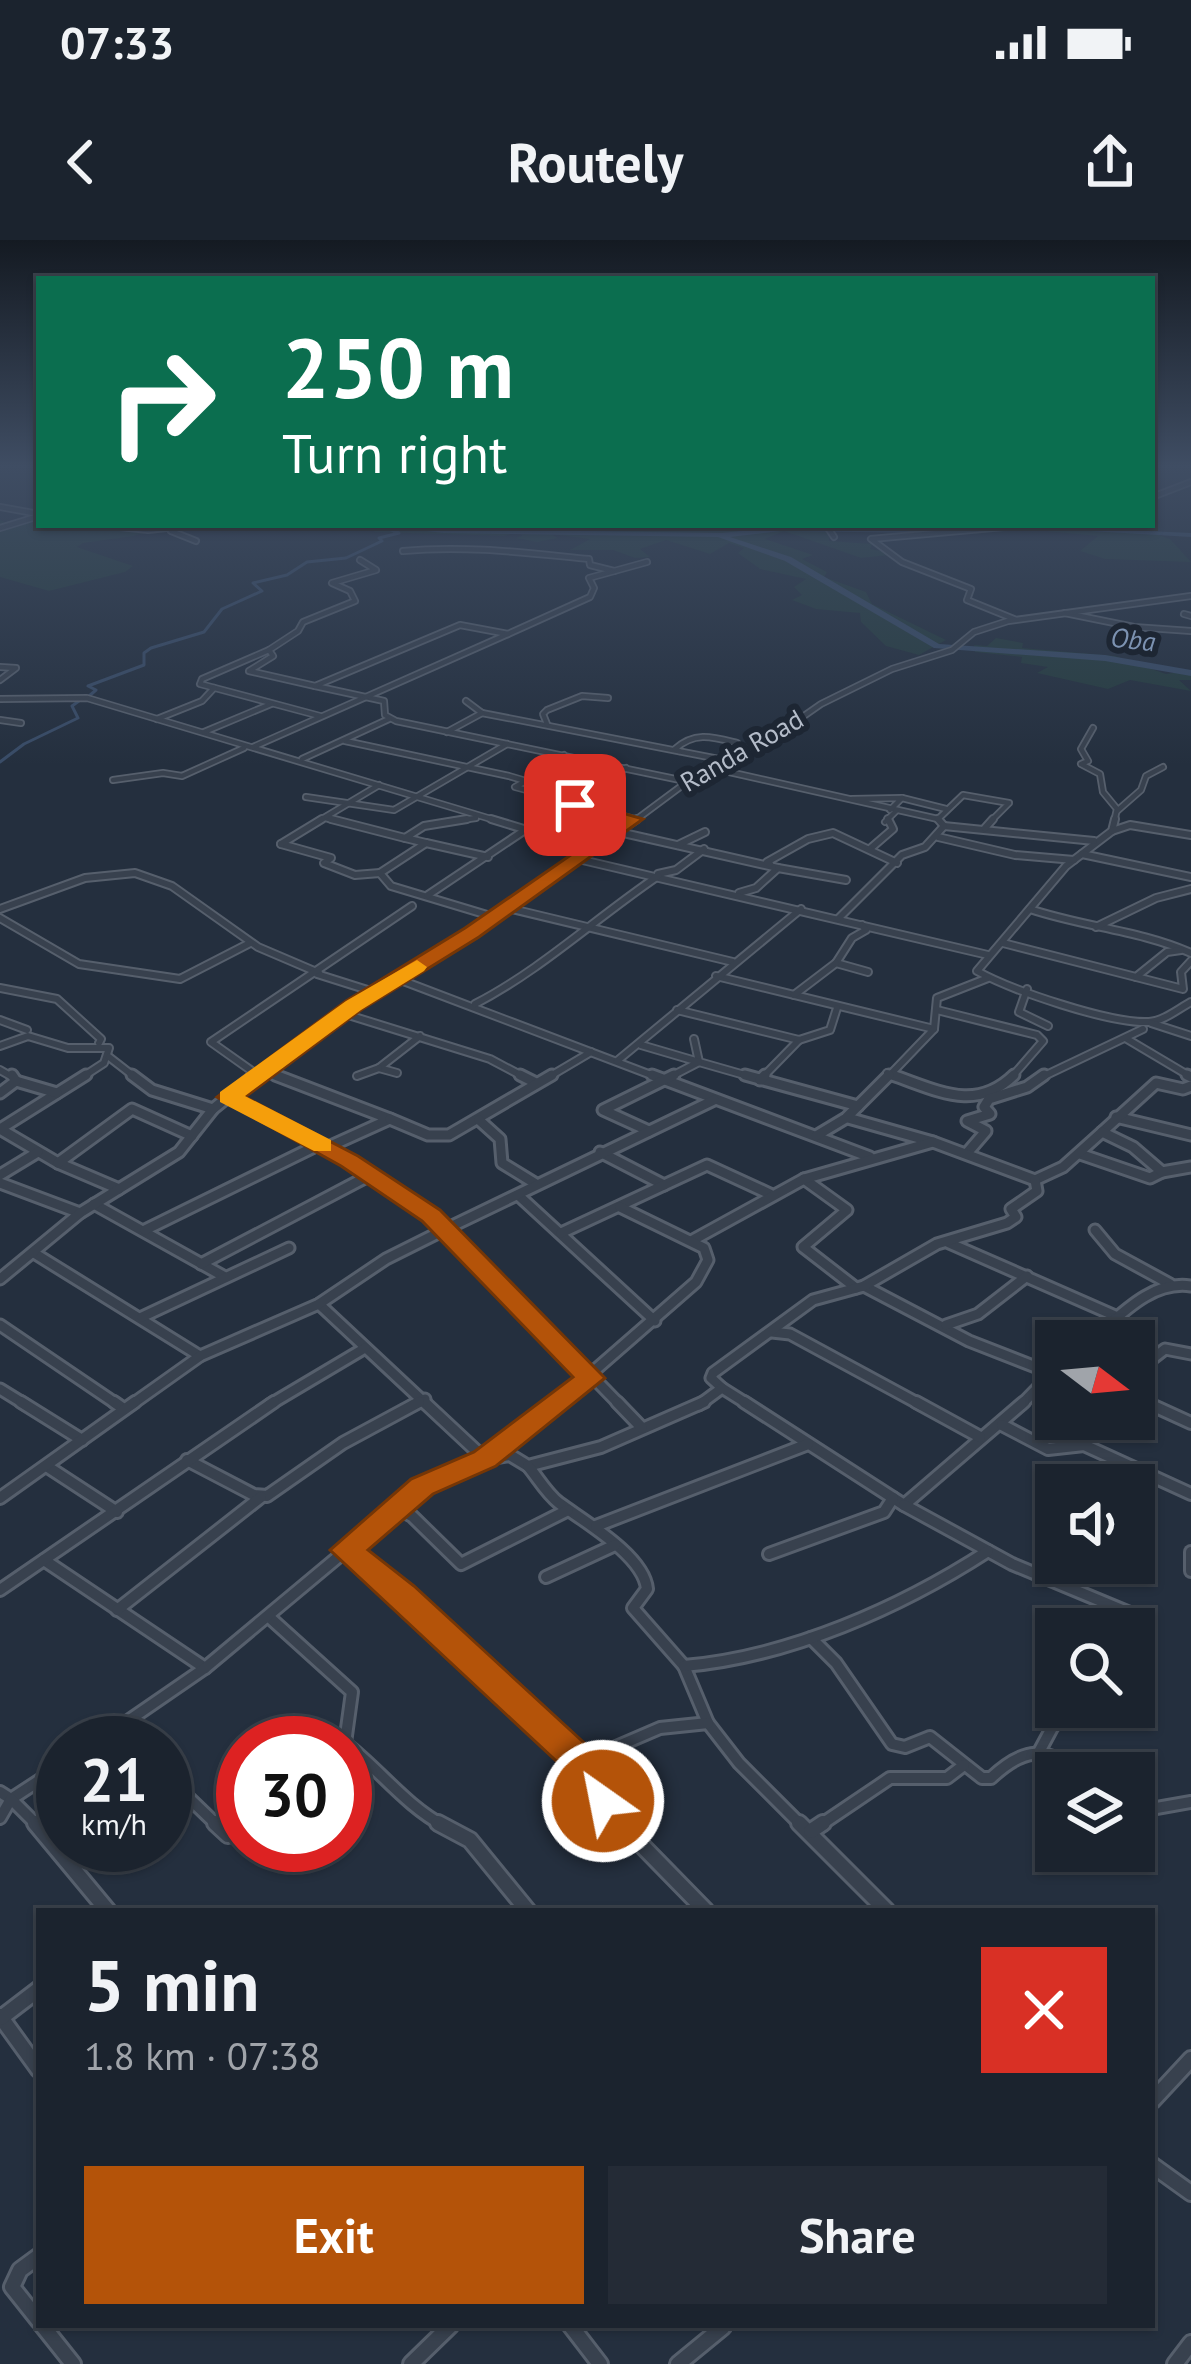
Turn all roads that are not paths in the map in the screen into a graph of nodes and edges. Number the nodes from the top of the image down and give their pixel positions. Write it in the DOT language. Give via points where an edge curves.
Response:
graph roads {
  1 [pos="370,566"];
  2 [pos="596,566"];
  3 [pos="635,566"];
  4 [pos="915,566"];
  5 [pos="618,570"];
  6 [pos="1191,596"];
  7 [pos="1059,612"];
  8 [pos="1015,620"];
  9 [pos="1191,632"];
  10 [pos="508,634"];
  11 [pos="269,650"];
  12 [pos="0,667"];
  13 [pos="228,668"];
  14 [pos="249,671"];
  15 [pos="0,680"];
  16 [pos="315,686"];
  17 [pos="214,688"];
  18 [pos="229,692"];
  19 [pos="608,698"];
  20 [pos="0,699"];
  21 [pos="362,699"];
  22 [pos="202,701"];
  23 [pos="466,701"];
  24 [pos="271,704"];
  25 [pos="482,713"];
  26 [pos="320,716"];
  27 [pos="389,718"];
  28 [pos="156,719"];
  29 [pos="0,720"];
  30 [pos="21,723"];
  31 [pos="547,724"];
  32 [pos="1093,728"];
  33 [pos="447,732"];
  34 [pos="201,733"];
  35 [pos="345,741"];
  36 [pos="737,742"];
  37 [pos="507,744"];
  38 [pos="254,747"];
  39 [pos="267,750"];
  40 [pos="679,752"];
  41 [pos="564,755"];
  42 [pos="302,759"];
  43 [pos="724,760"];
  44 [pos="468,766"];
  45 [pos="707,766"];
  46 [pos="1163,767"];
  47 [pos="626,768"];
  48 [pos="113,781"];
  49 [pos="526,781"];
  50 [pos="685,782"];
  51 [pos="379,784"];
  52 [pos="306,797"];
  53 [pos="419,797"];
  54 [pos="902,798"];
  55 [pos="850,799"];
  56 [pos="352,801"];
  57 [pos="571,802"];
  58 [pos="946,809"];
  59 [pos="893,811"];
  60 [pos="1117,811"];
  61 [pos="482,817"];
  62 [pos="325,818"];
  63 [pos="634,819"];
  64 [pos="941,823"];
  65 [pos="985,828"];
  66 [pos="525,830"];
  67 [pos="1112,831"];
  68 [pos="619,832"];
  69 [pos="705,832"];
  70 [pos="1191,835"];
  71 [pos="405,838"];
  72 [pos="938,838"];
  73 [pos="1094,841"];
  74 [pos="426,843"];
  75 [pos="678,845"];
  76 [pos="871,848"];
  77 [pos="704,849"];
  78 [pos="593,850"];
  79 [pos="488,857"];
  80 [pos="1077,857"];
  81 [pos="578,860"];
  82 [pos="897,863"];
  83 [pos="775,867"];
  84 [pos="378,874"];
  85 [pos="655,875"];
  86 [pos="1191,877"];
  87 [pos="846,880"];
  88 [pos="1191,889"];
  89 [pos="734,893"];
  90 [pos="428,895"];
  91 [pos="412,906"];
  92 [pos="508,908"];
  93 [pos="1030,908"];
  94 [pos="801,909"];
  95 [pos="0,913"];
  96 [pos="494,917"];
  97 [pos="838,919"];
  98 [pos="862,925"];
  99 [pos="585,926"];
  100 [pos="1096,927"];
  101 [pos="250,943"];
  102 [pos="1002,943"];
  103 [pos="988,955"];
  104 [pos="1188,955"];
  105 [pos="733,962"];
  106 [pos="836,963"];
  107 [pos="868,971"];
  108 [pos="318,973"];
  109 [pos="716,976"];
  110 [pos="1136,976"];
  111 [pos="988,978"];
  112 [pos="398,979"];
  113 [pos="0,988"];
  114 [pos="1027,989"];
  115 [pos="375,993"];
  116 [pos="794,995"];
  117 [pos="1191,1002"];
  118 [pos="476,1004"];
  119 [pos="837,1008"];
  120 [pos="677,1010"];
  121 [pos="938,1010"];
  122 [pos="345,1014"];
  123 [pos="0,1020"];
  124 [pos="1143,1024"];
  125 [pos="1048,1026"];
  126 [pos="934,1029"];
  127 [pos="27,1030"];
  128 [pos="420,1036"];
  129 [pos="1191,1036"];
  130 [pos="1127,1039"];
  131 [pos="694,1040"];
  132 [pos="799,1040"];
  133 [pos="99,1043"];
  134 [pos="641,1045"];
  135 [pos="0,1046"];
  136 [pos="591,1052"];
  137 [pos="1152,1052"];
  138 [pos="109,1058"];
  139 [pos="616,1062"];
  140 [pos="699,1062"];
  141 [pos="379,1067"];
  142 [pos="0,1070"];
  143 [pos="260,1072"];
  144 [pos="397,1073"];
  145 [pos="887,1073"];
  146 [pos="357,1076"];
  147 [pos="665,1080"];
  148 [pos="760,1080"];
  149 [pos="16,1081"];
  150 [pos="1191,1081"];
  151 [pos="537,1084"];
  152 [pos="151,1088"];
  153 [pos="0,1093"];
  154 [pos="57,1094"];
  155 [pos="229,1097"];
  156 [pos="714,1100"];
  157 [pos="989,1100"];
  158 [pos="858,1106"];
  159 [pos="213,1108"];
  160 [pos="130,1109"];
  161 [pos="1115,1117"];
  162 [pos="848,1118"];
  163 [pos="390,1119"];
  164 [pos="479,1120"];
  165 [pos="649,1131"];
  166 [pos="1102,1132"];
  167 [pos="1191,1135"];
  168 [pos="192,1136"];
  169 [pos="816,1136"];
  170 [pos="933,1142"];
  171 [pos="323,1146"];
  172 [pos="38,1152"];
  173 [pos="600,1152"];
  174 [pos="968,1153"];
  175 [pos="1080,1154"];
  176 [pos="872,1158"];
  177 [pos="58,1163"];
  178 [pos="1191,1167"];
  179 [pos="1162,1172"];
  180 [pos="372,1174"];
  181 [pos="0,1179"];
  182 [pos="804,1179"];
  183 [pos="1035,1180"];
  184 [pos="536,1184"];
  185 [pos="664,1185"];
  186 [pos="119,1190"];
  187 [pos="770,1194"];
  188 [pos="518,1195"];
  189 [pos="94,1204"];
  190 [pos="620,1207"];
  191 [pos="80,1213"];
  192 [pos="448,1228"];
  193 [pos="146,1230"];
  194 [pos="1095,1230"];
  195 [pos="561,1233"];
  196 [pos="693,1240"];
  197 [pos="944,1243"];
  198 [pos="289,1248"];
  199 [pos="34,1253"];
  200 [pos="201,1264"];
  201 [pos="2,1275"];
  202 [pos="1027,1276"];
  203 [pos="225,1277"];
  204 [pos="1183,1282"];
  205 [pos="860,1287"];
  206 [pos="319,1304"];
  207 [pos="142,1317"];
  208 [pos="1120,1318"];
  209 [pos="1117,1320"];
  210 [pos="655,1321"];
  211 [pos="0,1325"];
  212 [pos="946,1325"];
  213 [pos="772,1332"];
  214 [pos="365,1348"];
  215 [pos="1191,1354"];
  216 [pos="200,1356"];
  217 [pos="1155,1357"];
  218 [pos="1035,1364"];
  219 [pos="590,1378"];
  220 [pos="722,1388"];
  221 [pos="0,1389"];
  222 [pos="1035,1391"];
  223 [pos="425,1399"];
  224 [pos="1155,1407"];
  225 [pos="124,1409"];
  226 [pos="1191,1423"];
  227 [pos="1002,1425"];
  228 [pos="642,1428"];
  229 [pos="980,1437"];
  230 [pos="82,1440"];
  231 [pos="808,1444"];
  232 [pos="485,1459"];
  233 [pos="187,1460"];
  234 [pos="528,1466"];
  235 [pos="48,1467"];
  236 [pos="1191,1496"];
  237 [pos="261,1497"];
  238 [pos="0,1498"];
  239 [pos="898,1501"];
  240 [pos="397,1508"];
  241 [pos="568,1510"];
  242 [pos="117,1512"];
  243 [pos="596,1526"];
  244 [pos="615,1545"];
  245 [pos="346,1550"];
  246 [pos="988,1551"];
  247 [pos="1191,1552"];
  248 [pos="769,1554"];
  249 [pos="44,1559"];
  250 [pos="1191,1571"];
  251 [pos="546,1577"];
  252 [pos="0,1590"];
  253 [pos="1123,1608"];
  254 [pos="117,1610"];
  255 [pos="269,1617"];
  256 [pos="811,1638"];
  257 [pos="684,1666"];
  258 [pos="205,1668"];
  259 [pos="136,1716"];
  260 [pos="349,1716"];
  261 [pos="708,1723"];
  262 [pos="1052,1728"];
  263 [pos="1035,1752"];
  264 [pos="1040,1752"];
  265 [pos="581,1762"];
  266 [pos="372,1763"];
  267 [pos="964,1765"];
  268 [pos="36,1780"];
  269 [pos="6,1796"];
  270 [pos="192,1801"];
  271 [pos="1191,1802"];
  272 [pos="1155,1808"];
  273 [pos="0,1818"];
  274 [pos="216,1824"];
  275 [pos="812,1832"];
  276 [pos="106,1908"];
  277 [pos="526,1908"];
  278 [pos="703,1908"];
  279 [pos="884,1908"];
  280 [pos="36,1991"];
  281 [pos="1,2017"];
  282 [pos="1191,2059"];
  283 [pos="36,2066"];
  284 [pos="1155,2098"];
  285 [pos="1155,2167"];
  286 [pos="1191,2193"];
  287 [pos="36,2258"];
  288 [pos="36,2317"];
  289 [pos="45,2328"];
  290 [pos="448,2328"];
  291 [pos="572,2328"];
  292 [pos="722,2328"];
  293 [pos="1191,2343"];
  294 [pos="73,2364"];
  295 [pos="411,2364"];
  296 [pos="600,2364"];
  297 [pos="678,2364"];
  298 [pos="1175,2364"];
  1 -- 11 [label="street" via="376,570 332,583 355,601 303,622"];
  2 -- 5 [label="street"];
  3 -- 5 [label="street"];
  4 -- 8 [label="street" via="971,589 967,601 975,606"];
  5 -- 10 [label="street" via="589,578 590,597"];
  6 -- 7 [label="street, Randa Road"];
  7 -- 8 [label="street, Randa Road"];
  7 -- 9 [label="street"];
  8 -- 43 [label="street, Randa Road" via="892,669"];
  10 -- 16 [label="street" via="460,625"];
  10 -- 21 [label="street"];
  11 -- 13 [label="street"];
  11 -- 14 [label="street" via="273,656"];
  12 -- 15 [label="street" via="16,668"];
  13 -- 14 [label="street"];
  13 -- 17 [label="street" via="200,682"];
  14 -- 16 [label="street"];
  16 -- 21 [label="street"];
  17 -- 18 [label="street"];
  17 -- 22 [label="street"];
  18 -- 22 [label="street"];
  18 -- 24 [label="street"];
  19 -- 31 [label="street" via="583,696 547,710"];
  20 -- 28 [label="street" via="75,696"];
  21 -- 26 [label="street"];
  21 -- 27 [label="street" via="387,703"];
  22 -- 28 [label="street"];
  23 -- 25 [label="street"];
  24 -- 26 [label="street"];
  24 -- 34 [label="street"];
  25 -- 31 [label="street"];
  25 -- 33 [label="street"];
  26 -- 38 [label="street"];
  27 -- 33 [label="street"];
  27 -- 35 [label="street"];
  28 -- 34 [label="street"];
  29 -- 30 [label="street"];
  31 -- 40 [label="street"];
  32 -- 60 [label="street" via="1081,764 1100,774"];
  33 -- 37 [label="street"];
  34 -- 38 [label="street"];
  35 -- 42 [label="street"];
  35 -- 44 [label="street"];
  36 -- 40 [label="street" via="704,733 682,741"];
  37 -- 41 [label="street"];
  37 -- 44 [label="street"];
  38 -- 39 [label="street"];
  39 -- 42 [label="street"];
  39 -- 48 [label="street" via="238,748 182,776"];
  40 -- 43 [label="street"];
  41 -- 47 [label="street"];
  41 -- 49 [label="street"];
  42 -- 51 [label="street"];
  43 -- 45 [label="street, Randa Road"];
  44 -- 49 [label="street"];
  44 -- 53 [label="street"];
  45 -- 50 [label="street, Randa Road"];
  45 -- 55 [label="street"];
  46 -- 60 [label="street"];
  47 -- 50 [label="street"];
  47 -- 57 [label="street"];
  49 -- 57 [label="street" via="515,787"];
  50 -- 63 [label="street, Randa Road"];
  51 -- 53 [label="street"];
  51 -- 56 [label="street"];
  52 -- 56 [label="street"];
  53 -- 56 [label="street" via="394,810"];
  53 -- 61 [label="street"];
  54 -- 55 [label="street"];
  54 -- 58 [label="street"];
  54 -- 59 [label="street"];
  55 -- 59 [label="street"];
  56 -- 62 [label="street"];
  57 -- 63 [label="street"];
  58 -- 64 [label="street"];
  58 -- 65 [label="street" via="963,795 1009,803"];
  59 -- 64 [label="street"];
  59 -- 76 [label="street" via="884,822 893,829"];
  60 -- 67 [label="street"];
  61 -- 66 [label="street"];
  61 -- 71 [label="street" via="424,826"];
  62 -- 71 [label="street"];
  62 -- 84 [label="street" via="281,845 323,852 331,858 324,863 350,874"];
  63 -- 68 [label="street, Randa Road"];
  64 -- 65 [label="street"];
  64 -- 72 [label="street"];
  65 -- 73 [label="street"];
  66 -- 78 [label="street"];
  66 -- 79 [label="street"];
  67 -- 70 [label="street" via="1130,825"];
  67 -- 73 [label="street"];
  68 -- 75 [label="street"];
  68 -- 78 [label="street, Randa Road"];
  69 -- 75 [label="street"];
  71 -- 74 [label="street"];
  72 -- 80 [label="street" via="1022,857"];
  72 -- 82 [label="street"];
  73 -- 80 [label="street"];
  74 -- 79 [label="street"];
  74 -- 84 [label="street"];
  75 -- 77 [label="street"];
  76 -- 82 [label="street"];
  76 -- 83 [label="street" via="834,831 767,862"];
  77 -- 83 [label="street"];
  77 -- 85 [label="street"];
  78 -- 81 [label="street, Randa Road"];
  79 -- 90 [label="street"];
  80 -- 86 [label="street"];
  80 -- 93 [label="street"];
  81 -- 85 [label="street"];
  81 -- 92 [label="street, Randa Road"];
  82 -- 97 [label="street"];
  83 -- 87 [label="street"];
  83 -- 89 [label="street" via="750,891"];
  84 -- 90 [label="street"];
  85 -- 89 [label="street"];
  85 -- 99 [label="street"];
  88 -- 100 [label="street"];
  89 -- 94 [label="street"];
  90 -- 96 [label="street"];
  91 -- 108 [label="street"];
  92 -- 96 [label="street, Randa Road"];
  92 -- 99 [label="street"];
  93 -- 100 [label="street"];
  93 -- 102 [label="street"];
  94 -- 97 [label="street"];
  94 -- 105 [label="street"];
  95 -- 101 [label="street" via="102,971 179,979"];
  95 -- 101 [label="street" via="61,883 119,871 206,904"];
  96 -- 112 [label="street, Randa Road"];
  97 -- 98 [label="street"];
  98 -- 103 [label="street"];
  98 -- 106 [label="street" via="866,930"];
  99 -- 105 [label="street"];
  99 -- 118 [label="street" via="523,980"];
  100 -- 104 [label="street" via="1157,938"];
  101 -- 108 [label="street"];
  102 -- 103 [label="street"];
  102 -- 110 [label="street"];
  103 -- 111 [label="street" via="976,971"];
  104 -- 110 [label="street" via="1167,952"];
  104 -- 110 [label="street" via="1184,989"];
  105 -- 109 [label="street"];
  106 -- 107 [label="street"];
  106 -- 116 [label="street"];
  108 -- 115 [label="street"];
  108 -- 143 [label="street" via="211,1042"];
  109 -- 116 [label="street"];
  109 -- 120 [label="street"];
  111 -- 114 [label="street"];
  111 -- 121 [label="street" via="937,998"];
  112 -- 115 [label="street, Randa Road"];
  112 -- 118 [label="street"];
  113 -- 133 [label="street" via="57,998"];
  114 -- 124 [label="street"];
  114 -- 125 [label="street" via="1019,1012"];
  115 -- 122 [label="street, Randa Road"];
  116 -- 119 [label="street"];
  117 -- 124 [label="street"];
  118 -- 136 [label="street"];
  119 -- 126 [label="street"];
  119 -- 132 [label="street" via="830,1030"];
  120 -- 132 [label="street"];
  120 -- 134 [label="street"];
  121 -- 126 [label="street"];
  121 -- 157 [label="street" via="1043,1041"];
  122 -- 128 [label="street"];
  122 -- 143 [label="street, Randa Road"];
  123 -- 127 [label="street"];
  124 -- 129 [label="street"];
  124 -- 130 [label="street"];
  124 -- 137 [label="street"];
  126 -- 145 [label="street"];
  128 -- 141 [label="street"];
  128 -- 151 [label="street"];
  130 -- 137 [label="street"];
  130 -- 157 [label="street"];
  131 -- 140 [label="street"];
  132 -- 148 [label="street"];
  133 -- 135 [label="street" via="69,1048 22,1036"];
  133 -- 138 [label="street"];
  134 -- 139 [label="street"];
  134 -- 140 [label="street"];
  136 -- 139 [label="street"];
  136 -- 151 [label="street"];
  137 -- 150 [label="street"];
  138 -- 152 [label="street"];
  138 -- 154 [label="street"];
  139 -- 147 [label="street"];
  140 -- 147 [label="street"];
  140 -- 148 [label="street"];
  141 -- 144 [label="street"];
  141 -- 146 [label="street"];
  142 -- 149 [label="street"];
  143 -- 155 [label="street, Randa Road"];
  143 -- 163 [label="street"];
  145 -- 157 [label="street" via="972,1102"];
  145 -- 158 [label="street"];
  147 -- 156 [label="street"];
  147 -- 165 [label="street" via="603,1110"];
  148 -- 158 [label="street"];
  149 -- 153 [label="street"];
  149 -- 154 [label="street"];
  150 -- 161 [label="street" via="1183,1089 1160,1082"];
  151 -- 164 [label="street"];
  152 -- 159 [label="street"];
  152 -- 160 [label="street"];
  154 -- 172 [label="street" via="0,1130"];
  155 -- 159 [label="street, Randa Road"];
  155 -- 171 [label="street"];
  156 -- 165 [label="street"];
  156 -- 169 [label="street"];
  157 -- 174 [label="street" via="989,1114 967,1121 986,1131"];
  158 -- 162 [label="street"];
  159 -- 168 [label="street, Randa Road"];
  160 -- 168 [label="street"];
  160 -- 177 [label="street"];
  161 -- 166 [label="street"];
  161 -- 167 [label="street"];
  162 -- 169 [label="street"];
  162 -- 170 [label="street"];
  163 -- 164 [label="street" via="441,1137"];
  163 -- 171 [label="street"];
  164 -- 184 [label="street" via="500,1139 502,1162"];
  165 -- 173 [label="street"];
  166 -- 175 [label="street"];
  166 -- 179 [label="street"];
  168 -- 186 [label="street, Randa Road"];
  169 -- 176 [label="street"];
  170 -- 174 [label="street"];
  170 -- 176 [label="street"];
  171 -- 180 [label="street"];
  171 -- 193 [label="street"];
  172 -- 177 [label="street"];
  172 -- 181 [label="street"];
  173 -- 184 [label="street"];
  173 -- 185 [label="street"];
  174 -- 183 [label="street"];
  175 -- 179 [label="street" via="1150,1178"];
  175 -- 183 [label="street"];
  176 -- 182 [label="street"];
  177 -- 186 [label="street"];
  178 -- 179 [label="street"];
  180 -- 192 [label="street"];
  180 -- 200 [label="street"];
  181 -- 191 [label="street"];
  182 -- 187 [label="street"];
  182 -- 205 [label="street" via="848,1210 802,1246"];
  183 -- 197 [label="street" via="1037,1191 1011,1209 1016,1217"];
  184 -- 188 [label="street"];
  185 -- 187 [label="street" via="711,1164"];
  185 -- 190 [label="street"];
  186 -- 189 [label="street, Randa Road"];
  187 -- 196 [label="street"];
  188 -- 192 [label="street"];
  188 -- 195 [label="street"];
  189 -- 191 [label="street, Randa Road"];
  189 -- 193 [label="street"];
  190 -- 195 [label="street"];
  190 -- 196 [label="street"];
  191 -- 199 [label="street, Randa Road"];
  192 -- 206 [label="street"];
  192 -- 219 [label="street"];
  193 -- 200 [label="street"];
  194 -- 204 [label="street" via="1115,1254"];
  195 -- 210 [label="street"];
  196 -- 210 [label="street" via="708,1255 704,1270"];
  197 -- 202 [label="street"];
  197 -- 205 [label="street"];
  198 -- 203 [label="street"];
  199 -- 201 [label="street, Randa Road"];
  199 -- 207 [label="street"];
  200 -- 203 [label="street"];
  202 -- 208 [label="street"];
  202 -- 212 [label="street" via="978,1314"];
  203 -- 207 [label="street"];
  204 -- 208 [label="street"];
  205 -- 212 [label="street"];
  205 -- 213 [label="street" via="813,1300"];
  206 -- 214 [label="street"];
  206 -- 216 [label="street"];
  207 -- 216 [label="street"];
  208 -- 209 [label="street"];
  210 -- 219 [label="street"];
  211 -- 225 [label="street"];
  212 -- 218 [label="street"];
  213 -- 220 [label="street" via="713,1372"];
  213 -- 229 [label="street" via="790,1334"];
  214 -- 223 [label="street"];
  214 -- 233 [label="street"];
  215 -- 217 [label="street" via="1165,1349"];
  216 -- 225 [label="street"];
  219 -- 228 [label="street"];
  219 -- 232 [label="street"];
  220 -- 228 [label="street" via="691,1413"];
  220 -- 231 [label="street"];
  221 -- 230 [label="street"];
  222 -- 227 [label="street"];
  223 -- 232 [label="street"];
  223 -- 237 [label="street"];
  224 -- 226 [label="street"];
  225 -- 230 [label="street"];
  227 -- 229 [label="street"];
  227 -- 236 [label="street" via="1048,1449 1084,1445"];
  228 -- 234 [label="street"];
  229 -- 239 [label="street"];
  230 -- 235 [label="street"];
  231 -- 239 [label="street"];
  231 -- 243 [label="street"];
  232 -- 234 [label="street" via="510,1455"];
  232 -- 240 [label="street" via="422,1487"];
  233 -- 237 [label="street"];
  233 -- 242 [label="street"];
  234 -- 241 [label="street"];
  235 -- 238 [label="street"];
  235 -- 242 [label="street"];
  237 -- 254 [label="street"];
  239 -- 246 [label="street"];
  239 -- 248 [label="street"];
  240 -- 241 [label="street" via="460,1564"];
  240 -- 245 [label="street"];
  241 -- 243 [label="street"];
  242 -- 249 [label="street"];
  243 -- 244 [label="street"];
  244 -- 251 [label="street"];
  244 -- 257 [label="street" via="648,1583 633,1608"];
  245 -- 255 [label="street"];
  245 -- 265 [label="street"];
  246 -- 253 [label="street"];
  246 -- 256 [label="street" via="930,1588"];
  247 -- 250 [label="street"];
  249 -- 252 [label="street"];
  249 -- 254 [label="street"];
  254 -- 258 [label="street"];
  255 -- 258 [label="street"];
  255 -- 260 [label="street" via="352,1692"];
  256 -- 257 [label="street"];
  256 -- 267 [label="street" via="864,1701 881,1738 901,1748 930,1738"];
  257 -- 261 [label="street"];
  258 -- 259 [label="street"];
  261 -- 265 [label="street" via="660,1728"];
  261 -- 275 [label="street"];
  262 -- 264 [label="street"];
  263 -- 267 [label="street" via="1013,1754 991,1778"];
  265 -- 278 [label="street" via="612,1814"];
  266 -- 277 [label="street" via="413,1809 470,1840"];
  267 -- 275 [label="street" via="947,1778 883,1781"];
  268 -- 269 [label="street"];
  269 -- 273 [label="street"];
  269 -- 276 [label="street" via="55,1842"];
  270 -- 274 [label="street"];
  271 -- 272 [label="street"];
  275 -- 279 [label="street"];
  280 -- 281 [label="street"];
  281 -- 283 [label="street"];
  282 -- 284 [label="street"];
  285 -- 286 [label="street"];
  287 -- 288 [label="street" via="12,2287"];
  289 -- 294 [label="street"];
  290 -- 295 [label="street"];
  291 -- 296 [label="street"];
  292 -- 297 [label="street"];
  293 -- 298 [label="street"];
}
